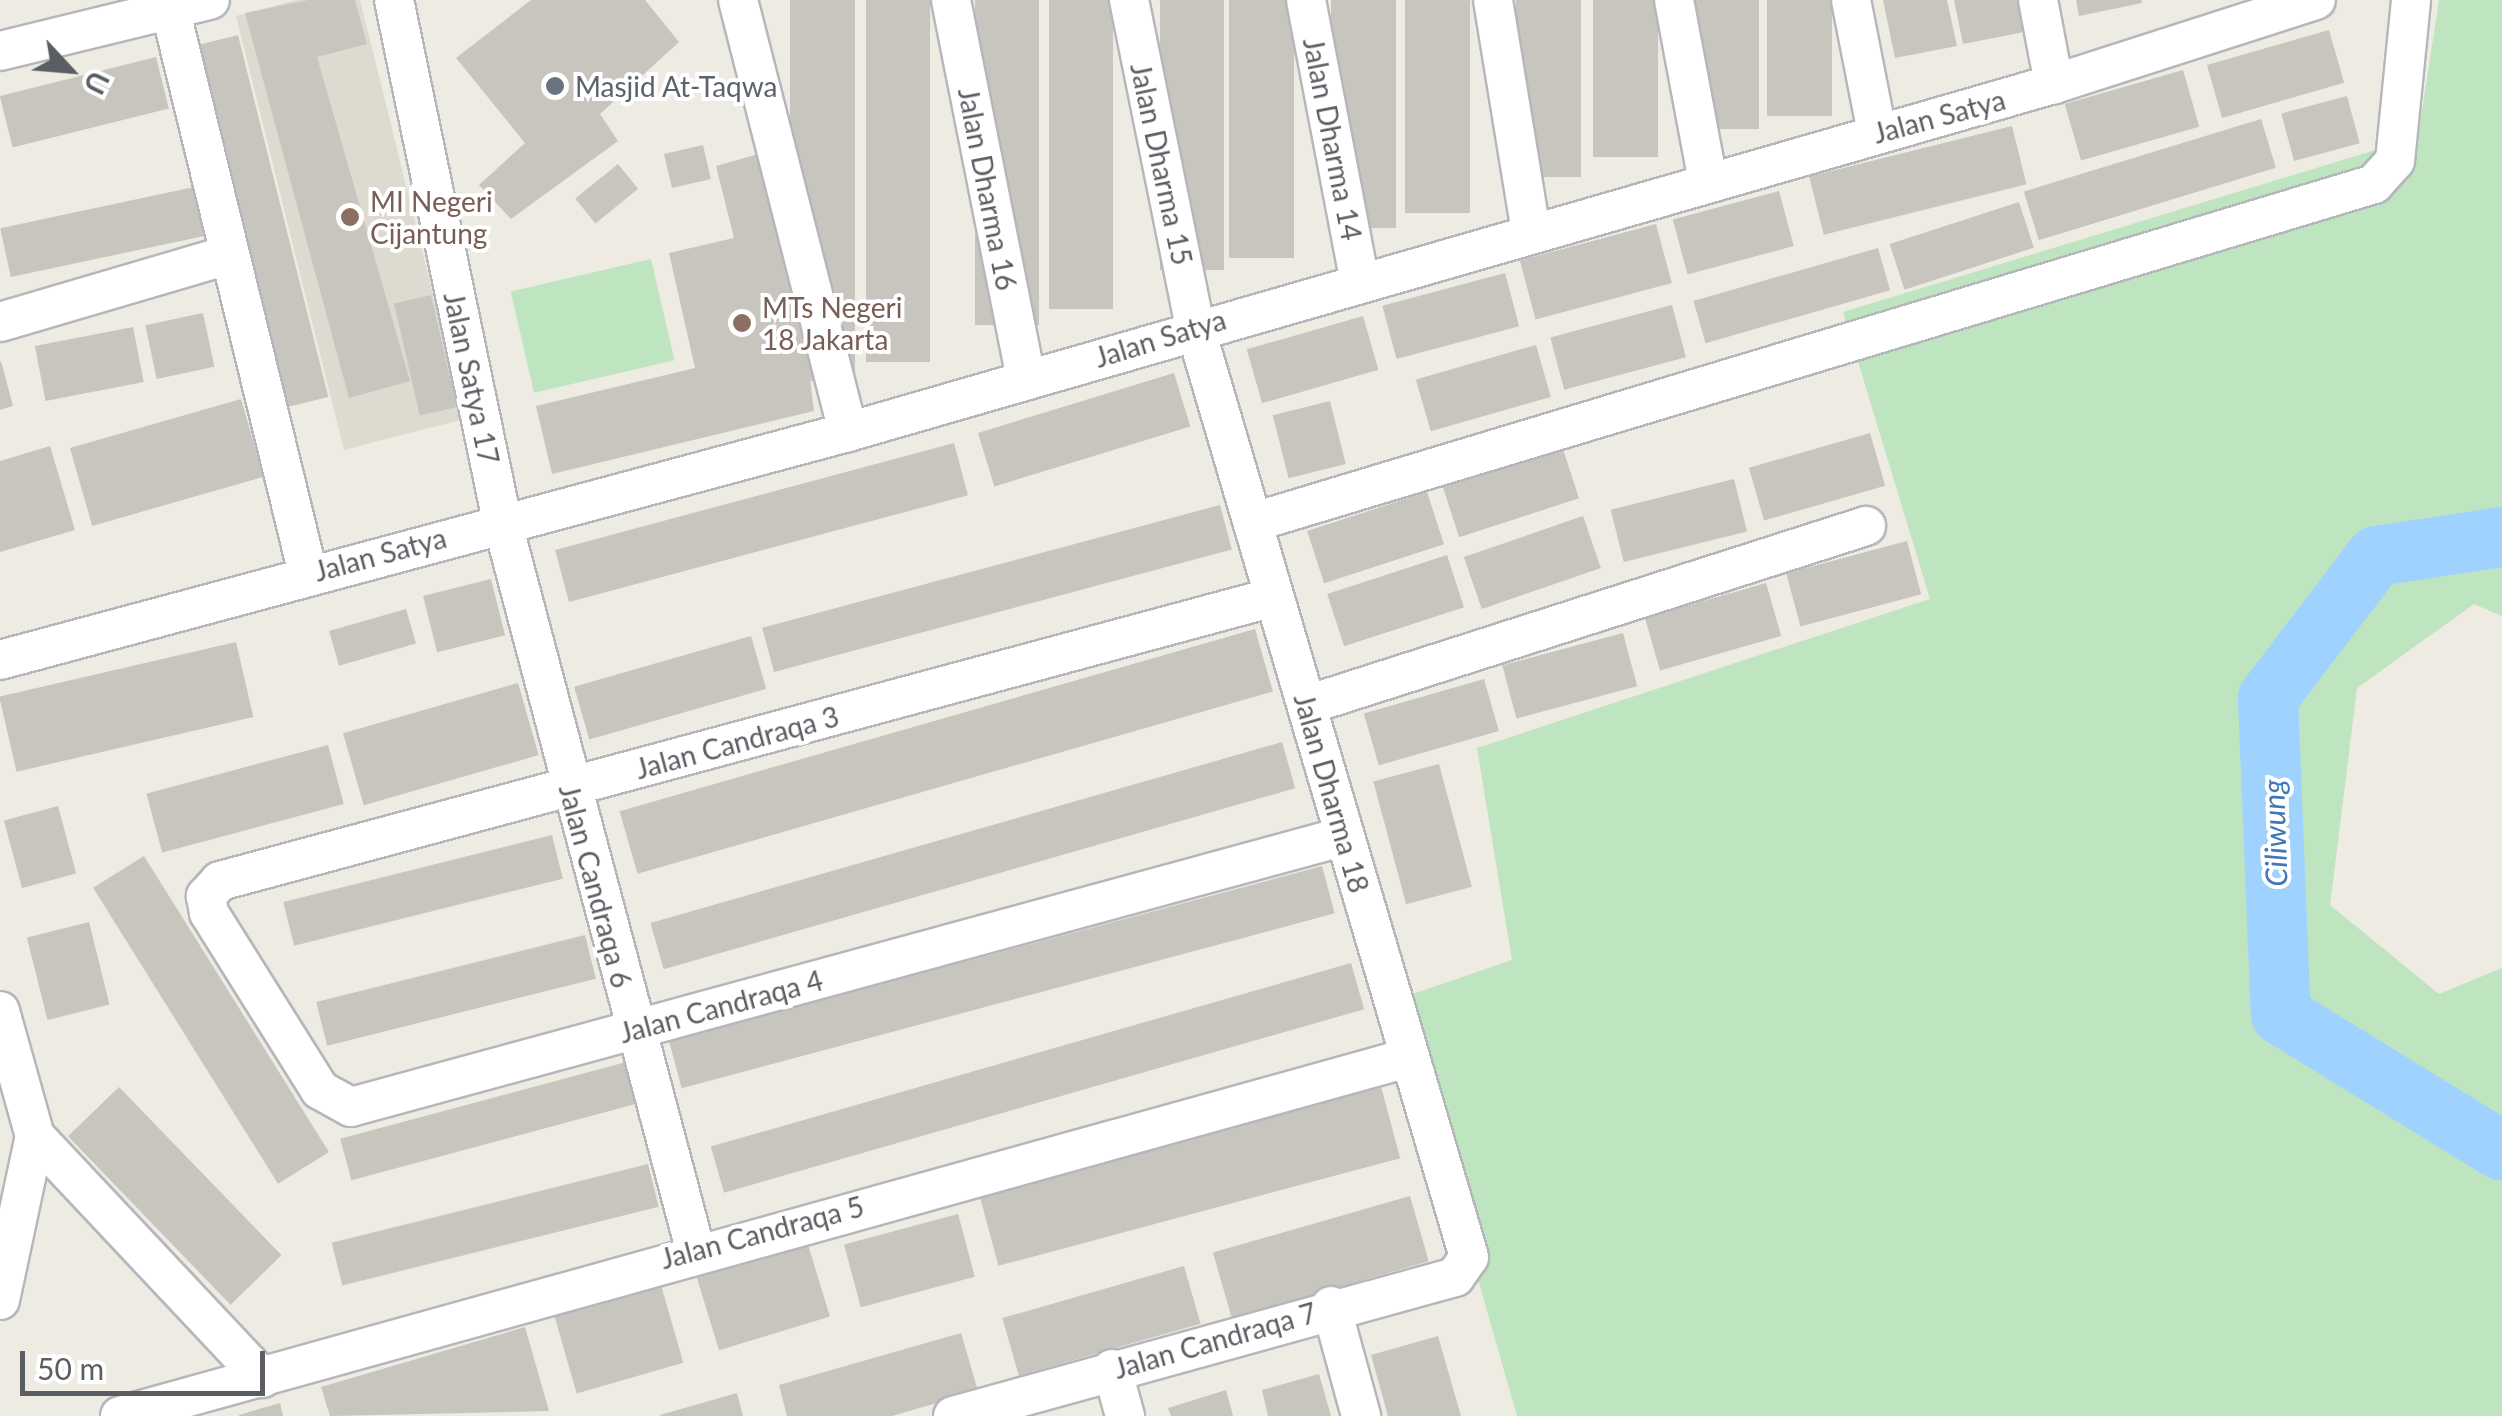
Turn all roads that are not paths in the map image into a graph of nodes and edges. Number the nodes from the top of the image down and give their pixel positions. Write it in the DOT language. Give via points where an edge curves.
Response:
graph roads {
  1 [pos="210,0"];
  2 [pos="394,0"];
  3 [pos="738,0"];
  4 [pos="951,0"];
  5 [pos="1129,0"];
  6 [pos="1306,0"];
  7 [pos="1493,0"];
  8 [pos="1674,0"];
  9 [pos="1851,0"];
  10 [pos="2038,0"];
  11 [pos="2316,0"];
  12 [pos="2411,0"];
  13 [pos="169,5"];
  14 [pos="2235,12"];
  15 [pos="0,51"];
  16 [pos="2054,84"];
  17 [pos="1877,132"];
  18 [pos="1708,182"];
  19 [pos="1532,231"];
  20 [pos="228,254"];
  21 [pos="1359,278"];
  22 [pos="0,322"];
  23 [pos="1196,328"];
  24 [pos="1026,378"];
  25 [pos="848,432"];
  26 [pos="502,520"];
  27 [pos="1254,522"];
  28 [pos="1866,526"];
  29 [pos="308,574"];
  30 [pos="1274,597"];
  31 [pos="0,660"];
  32 [pos="1307,705"];
  33 [pos="570,787"];
  34 [pos="1345,836"];
  35 [pos="206,896"];
  36 [pos="0,1011"];
  37 [pos="634,1030"];
  38 [pos="1406,1058"];
  39 [pos="35,1136"];
  40 [pos="695,1249"];
  41 [pos="1469,1257"];
  42 [pos="0,1300"];
  43 [pos="1331,1306"];
  44 [pos="1112,1369"];
  45 [pos="262,1378"];
  46 [pos="120,1416"];
  47 [pos="953,1416"];
  48 [pos="1125,1416"];
  49 [pos="1362,1416"];
  1 -- 13 [label="street"];
  2 -- 26 [label="street, Jalan Satya 17"];
  3 -- 25 [label="street"];
  4 -- 24 [label="street, Jalan Dharma 16"];
  5 -- 23 [label="street, Jalan Dharma 15"];
  6 -- 21 [label="street, Jalan Dharma 14"];
  7 -- 19 [label="street"];
  8 -- 18 [label="street"];
  9 -- 17 [label="street"];
  10 -- 16 [label="street"];
  11 -- 14 [label="street, Jalan Satya"];
  12 -- 27 [label="street" via="2395,161 2374,184"];
  13 -- 15 [label="street"];
  13 -- 20 [label="street"];
  14 -- 16 [label="street, Jalan Satya"];
  16 -- 17 [label="street, Jalan Satya"];
  17 -- 18 [label="street, Jalan Satya"];
  18 -- 19 [label="street, Jalan Satya"];
  19 -- 21 [label="street, Jalan Satya"];
  20 -- 22 [label="street"];
  20 -- 29 [label="street"];
  21 -- 23 [label="street, Jalan Satya"];
  23 -- 24 [label="street, Jalan Satya"];
  23 -- 27 [label="street, Jalan Dharma 18"];
  24 -- 25 [label="street, Jalan Satya"];
  25 -- 26 [label="street, Jalan Satya"];
  26 -- 29 [label="street, Jalan Satya"];
  26 -- 33 [label="street, Jalan Candraqa 6"];
  27 -- 30 [label="street, Jalan Dharma 18"];
  28 -- 32 [label="street"];
  29 -- 31 [label="street, Jalan Satya"];
  30 -- 32 [label="street, Jalan Dharma 18"];
  30 -- 33 [label="street, Jalan Candraqa 3"];
  32 -- 34 [label="street, Jalan Dharma 18"];
  33 -- 35 [label="street, Jalan Candraqa 3" via="220,882"];
  33 -- 37 [label="street, Jalan Candraqa 6"];
  34 -- 37 [label="street, Jalan Candraqa 4"];
  34 -- 38 [label="street, Jalan Dharma 18"];
  35 -- 37 [label="street, Jalan Candraqa 4" via="218,930 334,1103 351,1107"];
  36 -- 39 [label="street"];
  37 -- 40 [label="street, Jalan Candraqa 6"];
  38 -- 40 [label="street, Jalan Candraqa 5"];
  38 -- 41 [label="street, Jalan Dharma 18" via="1470,1234"];
  39 -- 42 [label="street"];
  39 -- 45 [label="street"];
  40 -- 45 [label="street, Jalan Candraqa 5"];
  41 -- 43 [label="street, Jalan Candraqa 7" via="1455,1277"];
  43 -- 44 [label="street, Jalan Candraqa 7"];
  43 -- 49 [label="street"];
  44 -- 47 [label="street, Jalan Candraqa 7"];
  44 -- 48 [label="street"];
  45 -- 46 [label="street, Jalan Candraqa 5"];
}
